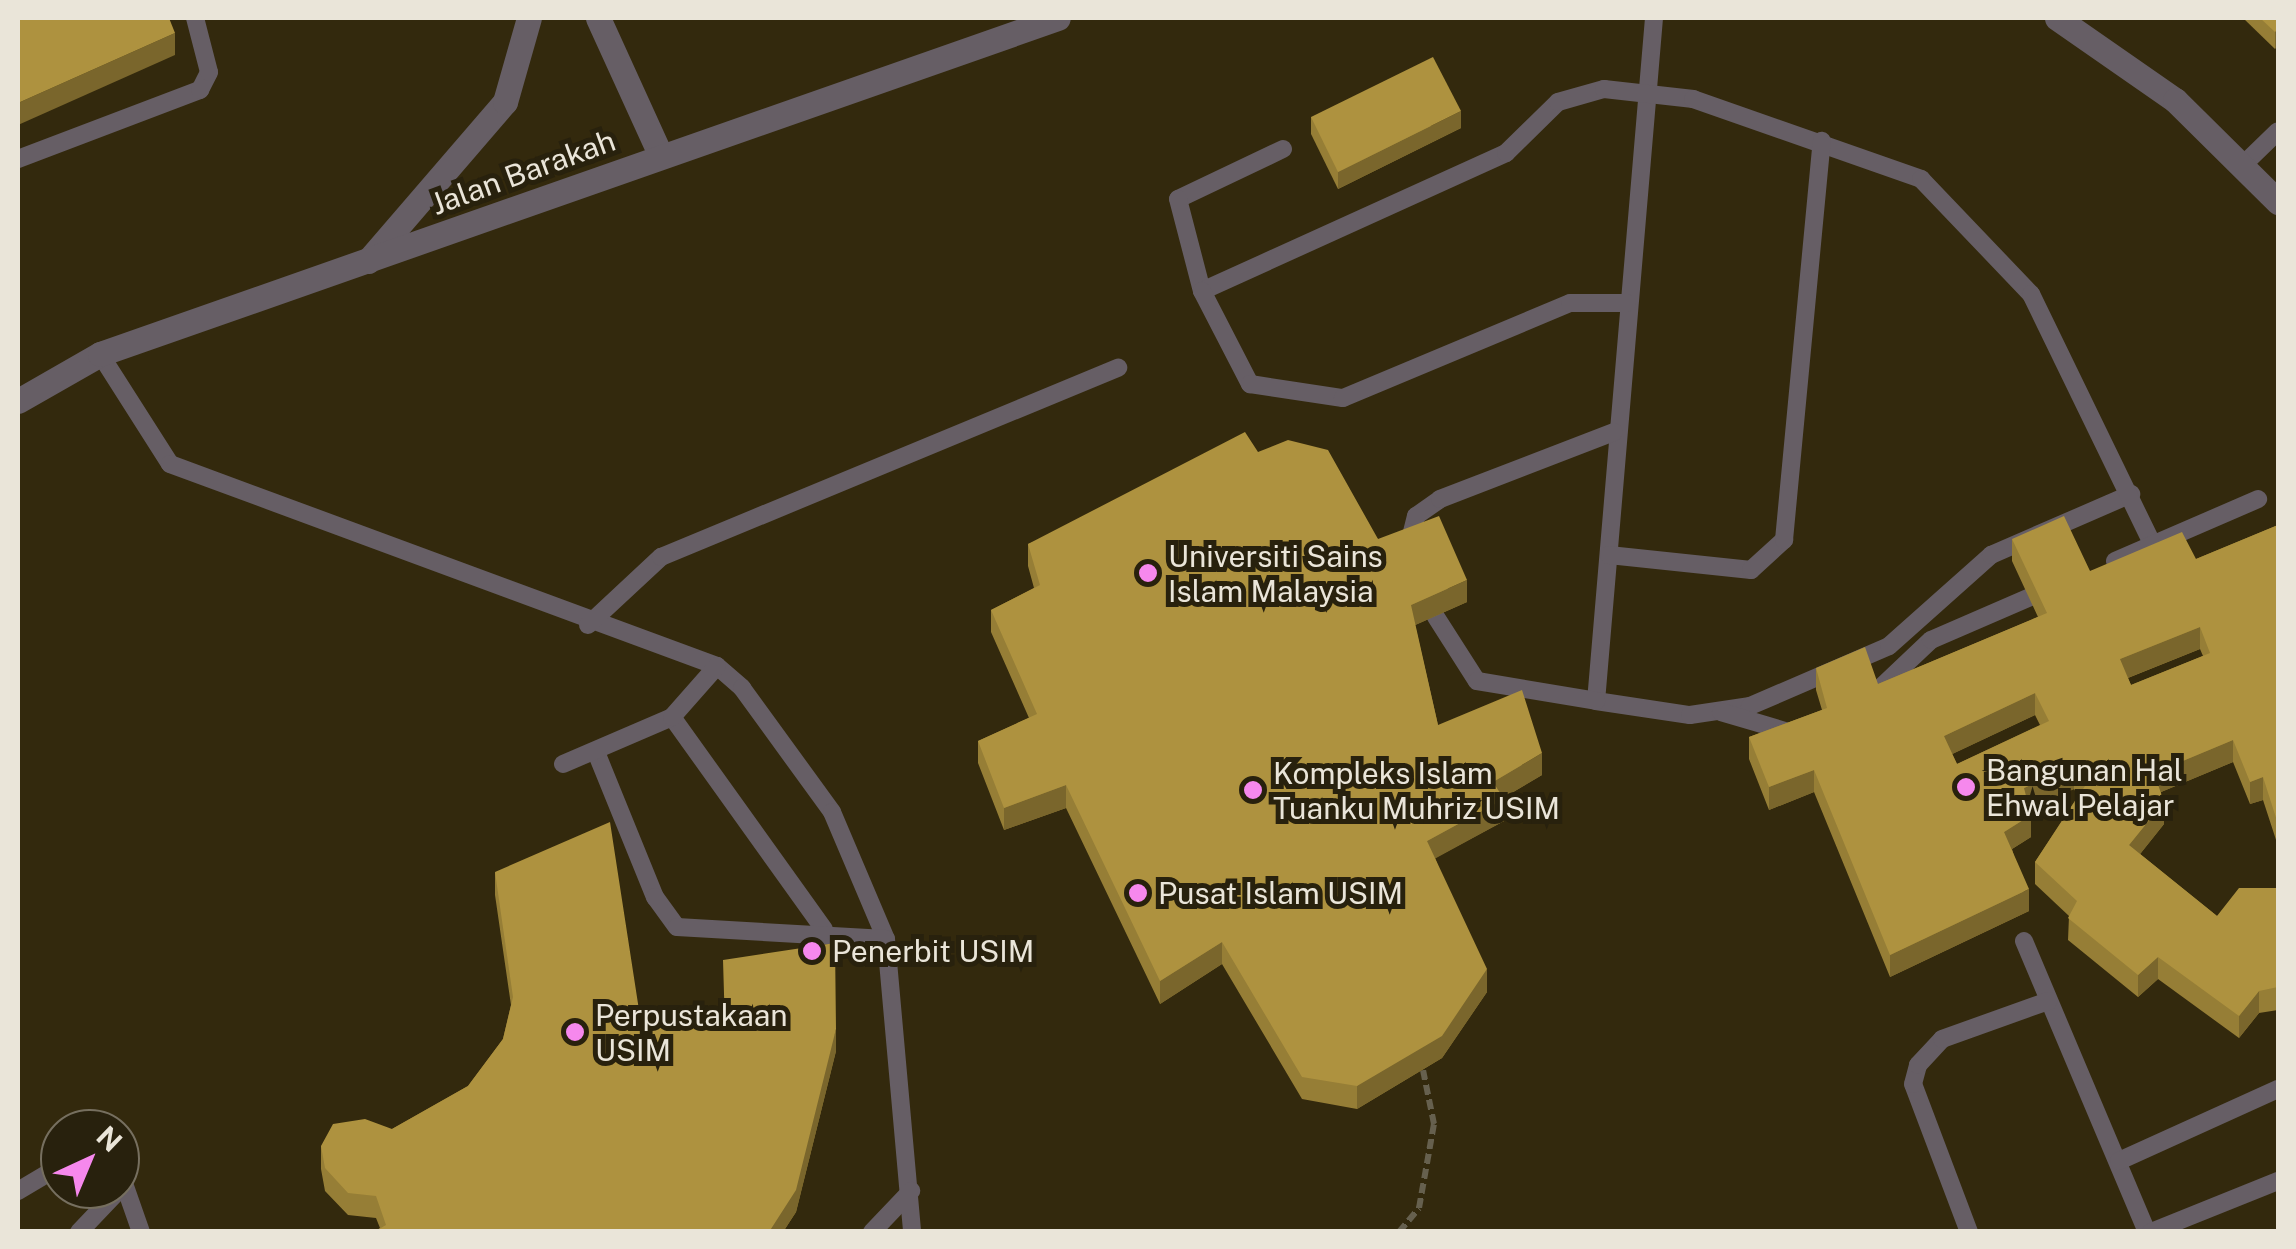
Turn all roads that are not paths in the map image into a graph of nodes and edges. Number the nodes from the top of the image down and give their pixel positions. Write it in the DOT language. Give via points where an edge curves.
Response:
graph roads {
  1 [pos="195,18"];
  2 [pos="529,18"];
  3 [pos="598,18"];
  4 [pos="1058,18"];
  5 [pos="1654,18"];
  6 [pos="2057,18"];
  7 [pos="1649,93"];
  8 [pos="2278,131"];
  9 [pos="1822,141"];
  10 [pos="1283,148"];
  11 [pos="661,156"];
  12 [pos="18,159"];
  13 [pos="2244,164"];
  14 [pos="2278,202"];
  15 [pos="365,265"];
  16 [pos="1202,291"];
  17 [pos="1627,303"];
  18 [pos="100,354"];
  19 [pos="1118,368"];
  20 [pos="18,402"];
  21 [pos="1614,432"];
  22 [pos="2131,494"];
  23 [pos="2258,499"];
  24 [pos="2152,545"];
  25 [pos="1408,548"];
  26 [pos="1610,555"];
  27 [pos="2102,567"];
  28 [pos="2068,582"];
  29 [pos="1436,617"];
  30 [pos="588,625"];
  31 [pos="717,666"];
  32 [pos="1596,702"];
  33 [pos="1856,702"];
  34 [pos="1720,712"];
  35 [pos="672,717"];
  36 [pos="1809,723"];
  37 [pos="596,752"];
  38 [pos="563,764"];
  39 [pos="824,929"];
  40 [pos="886,938"];
  41 [pos="2024,941"];
  42 [pos="2048,1000"];
  43 [pos="2278,1089"];
  44 [pos="2120,1160"];
  45 [pos="40,1178"];
  46 [pos="2278,1181"];
  47 [pos="18,1191"];
  48 [pos="911,1191"];
  49 [pos="99,1209"];
  50 [pos="79,1232"];
  51 [pos="872,1232"];
  52 [pos="912,1232"];
  53 [pos="1970,1232"];
  54 [pos="2149,1232"];
  1 -- 12 [label="lane" via="209,72 200,90"];
  2 -- 15 [label="street" via="505,102"];
  3 -- 11 [label="street"];
  4 -- 11 [label="street, Jalan Barakah"];
  5 -- 7 [label="lane"];
  6 -- 13 [label="street" via="2174,100"];
  7 -- 9 [label="lane"];
  7 -- 16 [label="lane" via="1604,90 1558,102 1506,153"];
  7 -- 17 [label="lane"];
  8 -- 13 [label="lane"];
  9 -- 22 [label="lane" via="1922,179 1992,245 2064,353"];
  9 -- 26 [label="lane" via="1784,540 1751,570"];
  10 -- 16 [label="lane" via="1178,200"];
  11 -- 15 [label="street, Jalan Barakah"];
  13 -- 14 [label="street"];
  15 -- 18 [label="street, Jalan Barakah"];
  16 -- 17 [label="lane" via="1250,384 1343,398 1570,303"];
  17 -- 21 [label="lane"];
  18 -- 20 [label="street, Jalan Barakah"];
  18 -- 30 [label="lane" via="170,464"];
  19 -- 30 [label="lane" via="661,557"];
  21 -- 25 [label="lane" via="1440,499 1416,516"];
  21 -- 26 [label="lane"];
  22 -- 24 [label="lane"];
  22 -- 34 [label="lane" via="1991,555 1888,646"];
  23 -- 24 [label="lane"];
  24 -- 27 [label="lane"];
  26 -- 32 [label="lane"];
  28 -- 33 [label="lane" via="1931,640 1886,687"];
  29 -- 32 [label="lane" via="1477,680"];
  30 -- 31 [label="lane"];
  31 -- 35 [label="lane"];
  31 -- 40 [label="lane" via="805,767 865,876"];
  32 -- 34 [label="lane"];
  34 -- 36 [label="lane" via="1770,733"];
  35 -- 37 [label="lane"];
  35 -- 39 [label="lane"];
  37 -- 38 [label="lane"];
  37 -- 39 [label="lane" via="655,897 676,926"];
  39 -- 40 [label="lane"];
  40 -- 48 [label="lane"];
  41 -- 42 [label="lane"];
  42 -- 44 [label="lane"];
  42 -- 53 [label="lane" via="1942,1039 1918,1065 1913,1084"];
  43 -- 44 [label="lane"];
  44 -- 54 [label="lane"];
  45 -- 47 [label="lane"];
  46 -- 54 [label="lane"];
  48 -- 51 [label="lane"];
  48 -- 52 [label="lane"];
  49 -- 50 [label="lane"];
}
